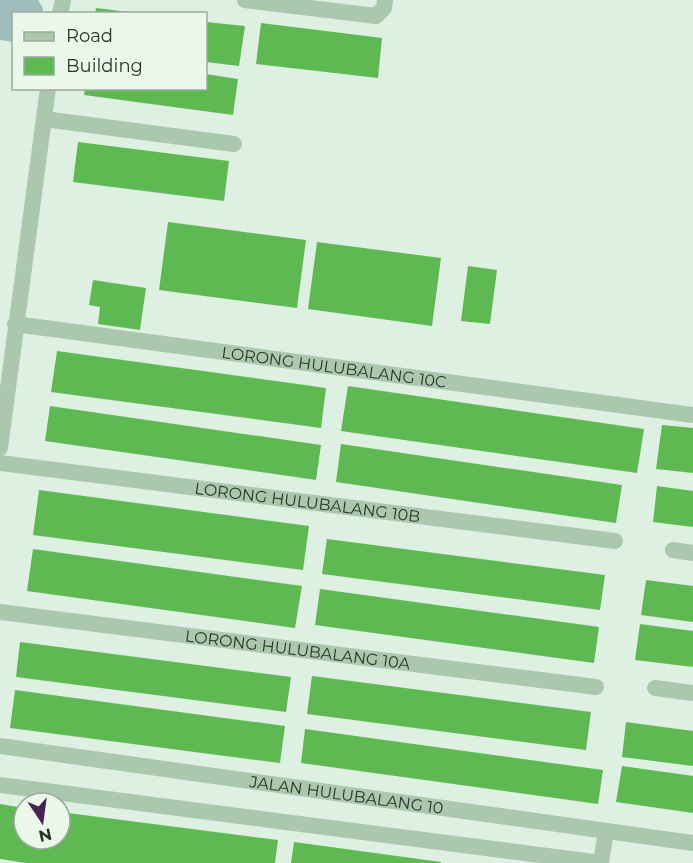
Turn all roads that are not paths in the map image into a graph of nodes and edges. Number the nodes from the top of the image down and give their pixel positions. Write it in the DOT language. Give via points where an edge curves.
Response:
graph roads {
  1 [pos="245,0"];
  2 [pos="383,7"];
  3 [pos="48,90"];
  4 [pos="44,119"];
  5 [pos="234,144"];
  6 [pos="15,324"];
  7 [pos="693,415"];
  8 [pos="0,448"];
  9 [pos="0,463"];
  10 [pos="615,541"];
  11 [pos="673,550"];
  12 [pos="693,553"];
  13 [pos="0,612"];
  14 [pos="596,687"];
  15 [pos="655,688"];
  16 [pos="693,693"];
  17 [pos="0,747"];
  18 [pos="0,785"];
  19 [pos="606,831"];
  20 [pos="693,843"];
  21 [pos="601,863"];
  1 -- 2 [label="street" via="376,16"];
  3 -- 4 [label="street"];
  4 -- 5 [label="street"];
  4 -- 6 [label="street"];
  6 -- 7 [label="street, LORONG HULUBALANG 10C"];
  6 -- 8 [label="street"];
  9 -- 10 [label="street, LORONG HULUBALANG 10B"];
  11 -- 12 [label="street"];
  13 -- 14 [label="street, LORONG HULUBALANG 10A"];
  15 -- 16 [label="street"];
  17 -- 19 [label="street, JALAN HULUBALANG 10"];
  18 -- 21 [label="street, JALAN HULUBALANG 10"];
  19 -- 20 [label="street, JALAN HULUBALANG 10"];
  19 -- 21 [label="street"];
}
